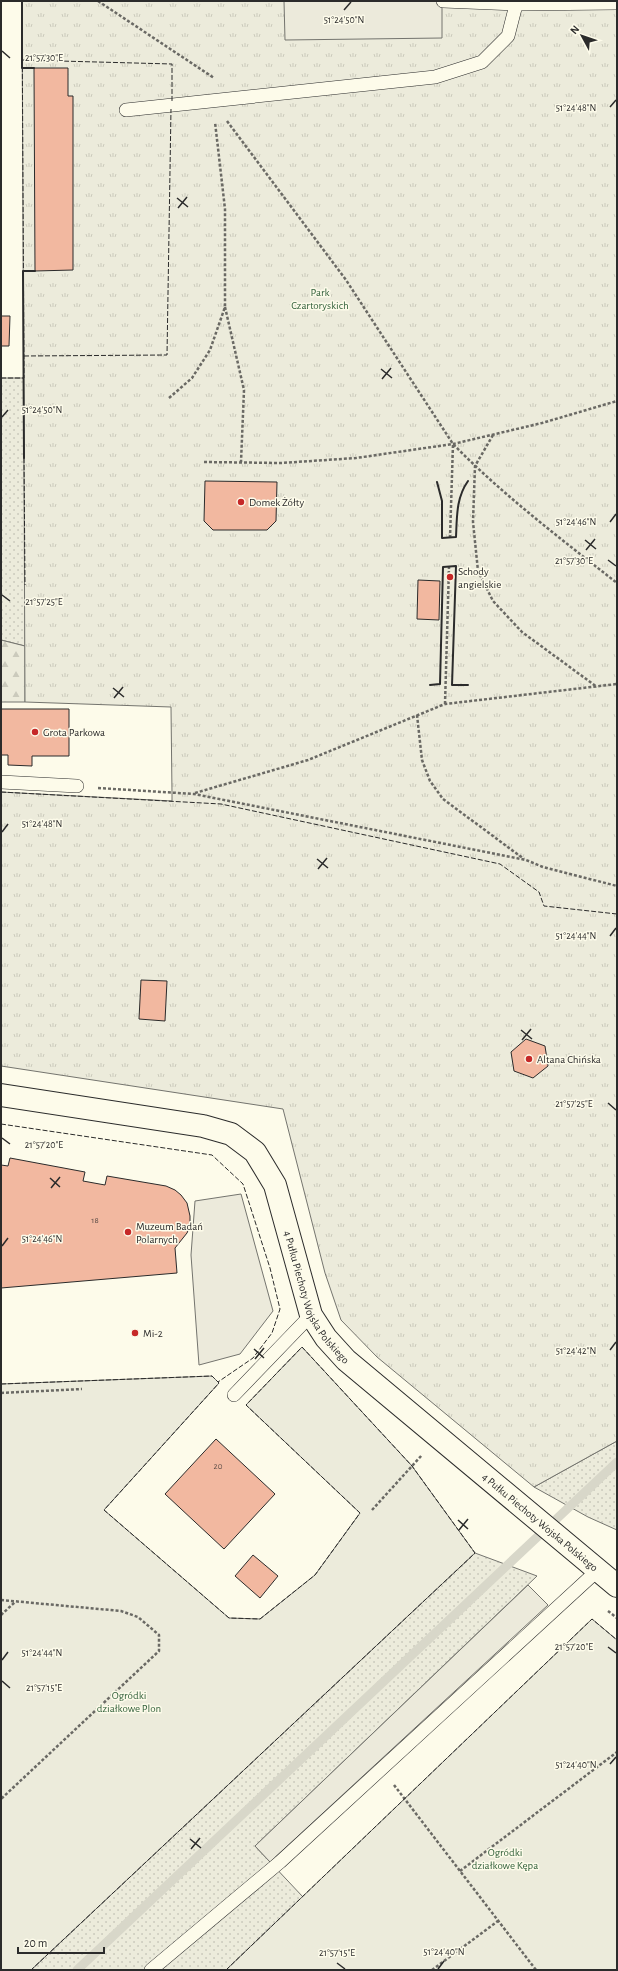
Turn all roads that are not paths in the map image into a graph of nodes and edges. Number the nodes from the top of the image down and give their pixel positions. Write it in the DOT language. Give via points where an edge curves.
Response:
graph roads {
  1 [pos="442,1"];
  2 [pos="517,2"];
  3 [pos="617,3"];
  4 [pos="126,110"];
  5 [pos="1,782"];
  6 [pos="77,786"];
  7 [pos="1,1095"];
  8 [pos="311,1315"];
  9 [pos="234,1395"];
  10 [pos="598,1570"];
  11 [pos="617,1586"];
  12 [pos="151,1970"];
  1 -- 2 [label="lane"];
  2 -- 3 [label="lane"];
  2 -- 4 [label="lane" via="508,36 482,62 435,77"];
  5 -- 6 [label="lane"];
  7 -- 8 [label="street, 4 Pułku Piechoty Wojska Polskiego" via="203,1126 232,1134 255,1152 275,1185"];
  8 -- 9 [label="lane"];
  8 -- 10 [label="street, 4 Pułku Piechoty Wojska Polskiego" via="326,1338 346,1360"];
  10 -- 11 [label="street, 4 Pułku Piechoty Wojska Polskiego"];
  10 -- 12 [label="lane" via="280,1862"];
}
